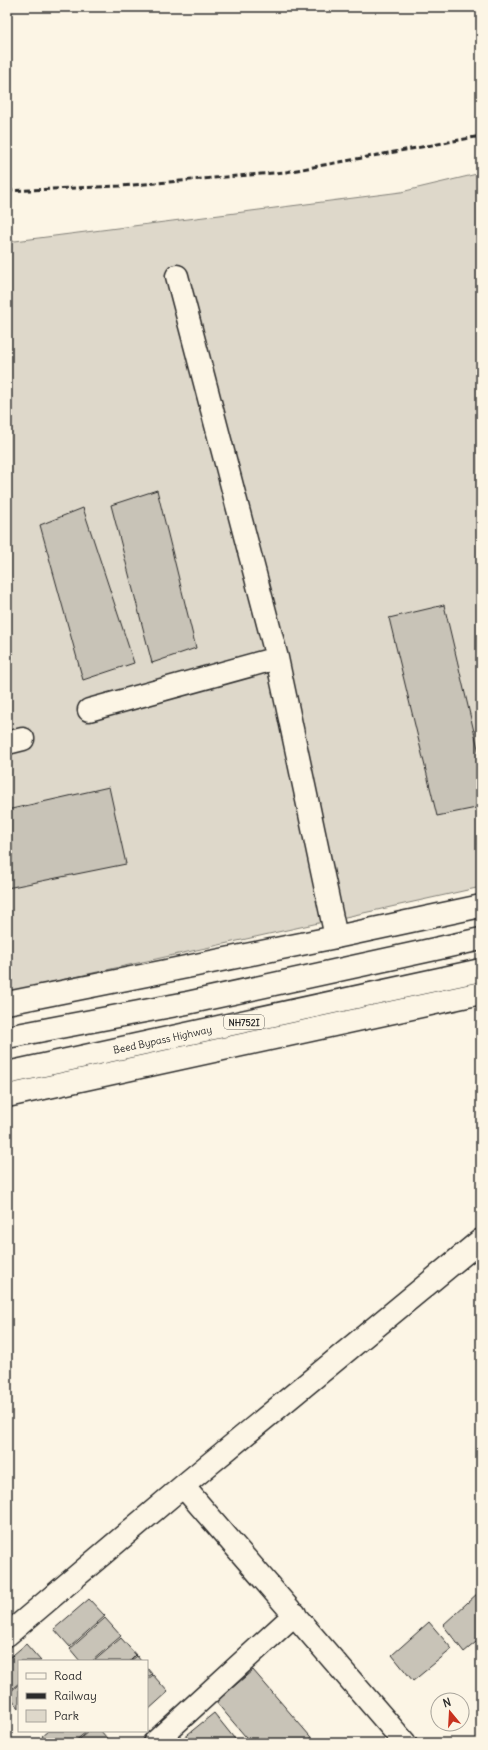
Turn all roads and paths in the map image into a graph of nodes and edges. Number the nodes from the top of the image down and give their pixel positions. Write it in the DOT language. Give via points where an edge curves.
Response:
graph roads {
  1 [pos="177,276"];
  2 [pos="278,658"];
  3 [pos="89,710"];
  4 [pos="481,906"];
  5 [pos="336,937"];
  6 [pos="481,939"];
  7 [pos="481,970"];
  8 [pos="481,993"];
  9 [pos="7,1003"];
  10 [pos="7,1037"];
  11 [pos="7,1073"];
  12 [pos="7,1096"];
  13 [pos="481,1240"];
  14 [pos="183,1486"];
  15 [pos="295,1614"];
  16 [pos="7,1636"];
  17 [pos="154,1743"];
  18 [pos="405,1743"];
  1 -- 2 [label="main road"];
  2 -- 3 [label="main road"];
  2 -- 5 [label="main road"];
  4 -- 5 [label="main road"];
  5 -- 9 [label="main road"];
  6 -- 10 [label="main road" via="187,1003"];
  7 -- 11 [label="main road, Beed Bypass Highway / NH752I"];
  8 -- 12 [label="main road"];
  13 -- 14 [label="main road"];
  14 -- 15 [label="main road"];
  14 -- 16 [label="main road"];
  15 -- 17 [label="main road"];
  15 -- 18 [label="main road"];
}
